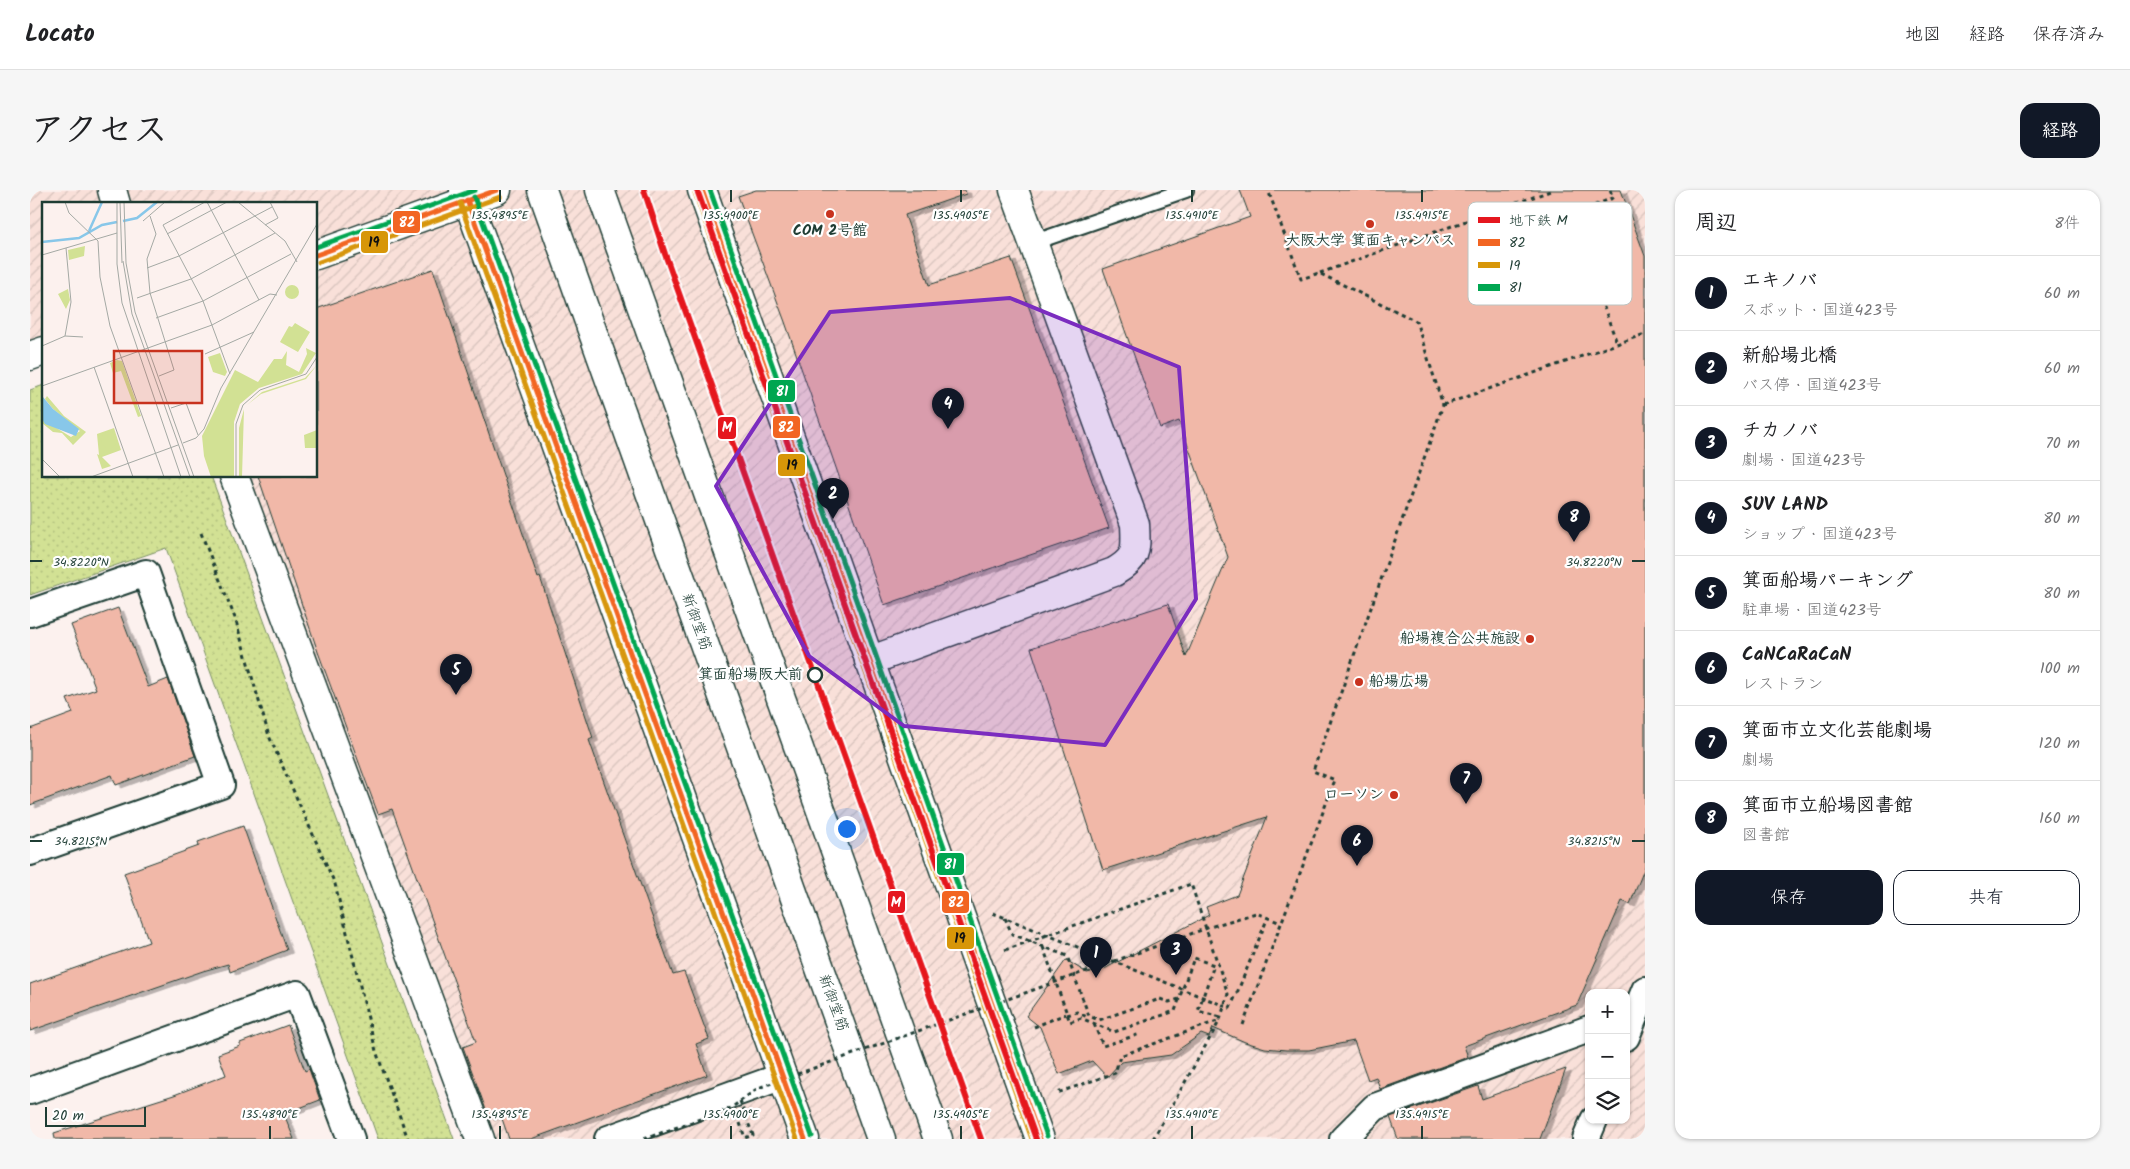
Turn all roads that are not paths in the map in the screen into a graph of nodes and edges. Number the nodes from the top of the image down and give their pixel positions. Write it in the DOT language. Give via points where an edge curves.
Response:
graph roads {
  1 [pos="497,190"];
  2 [pos="542,190"];
  3 [pos="600,190"];
  4 [pos="702,190"];
  5 [pos="1014,190"];
  6 [pos="1186,190"];
  7 [pos="466,195"];
  8 [pos="1032,243"];
  9 [pos="318,254"];
  10 [pos="42,352"];
  11 [pos="30,356"];
  12 [pos="235,478"];
  13 [pos="30,613"];
  14 [pos="869,661"];
  15 [pos="30,852"];
  16 [pos="1636,1006"];
  17 [pos="1585,1030"];
  18 [pos="1627,1034"];
  19 [pos="783,1076"];
  20 [pos="30,1091"];
  21 [pos="1592,1124"];
  22 [pos="351,1139"];
  23 [pos="480,1139"];
  24 [pos="608,1139"];
  25 [pos="805,1139"];
  26 [pos="881,1139"];
  27 [pos="938,1139"];
  28 [pos="1040,1139"];
  29 [pos="1343,1139"];
  30 [pos="1586,1139"];
  1 -- 7 [label="main road"];
  2 -- 26 [label="main road, 新御堂筋"];
  3 -- 27 [label="main road"];
  4 -- 14 [label="main road"];
  5 -- 8 [label="main road"];
  6 -- 8 [label="lane"];
  7 -- 9 [label="main road"];
  7 -- 19 [label="main road"];
  8 -- 14 [label="main road" via="1135,524 1133,554 1129,563 1114,572"];
  10 -- 11 [label="main road"];
  12 -- 23 [label="main road"];
  13 -- 15 [label="street" via="146,573 221,785"];
  14 -- 28 [label="main road"];
  16 -- 18 [label="street"];
  17 -- 29 [label="street" via="1375,1107"];
  19 -- 24 [label="street"];
  19 -- 25 [label="main road"];
  20 -- 22 [label="street" via="297,994"];
  21 -- 30 [label="street"];
}
